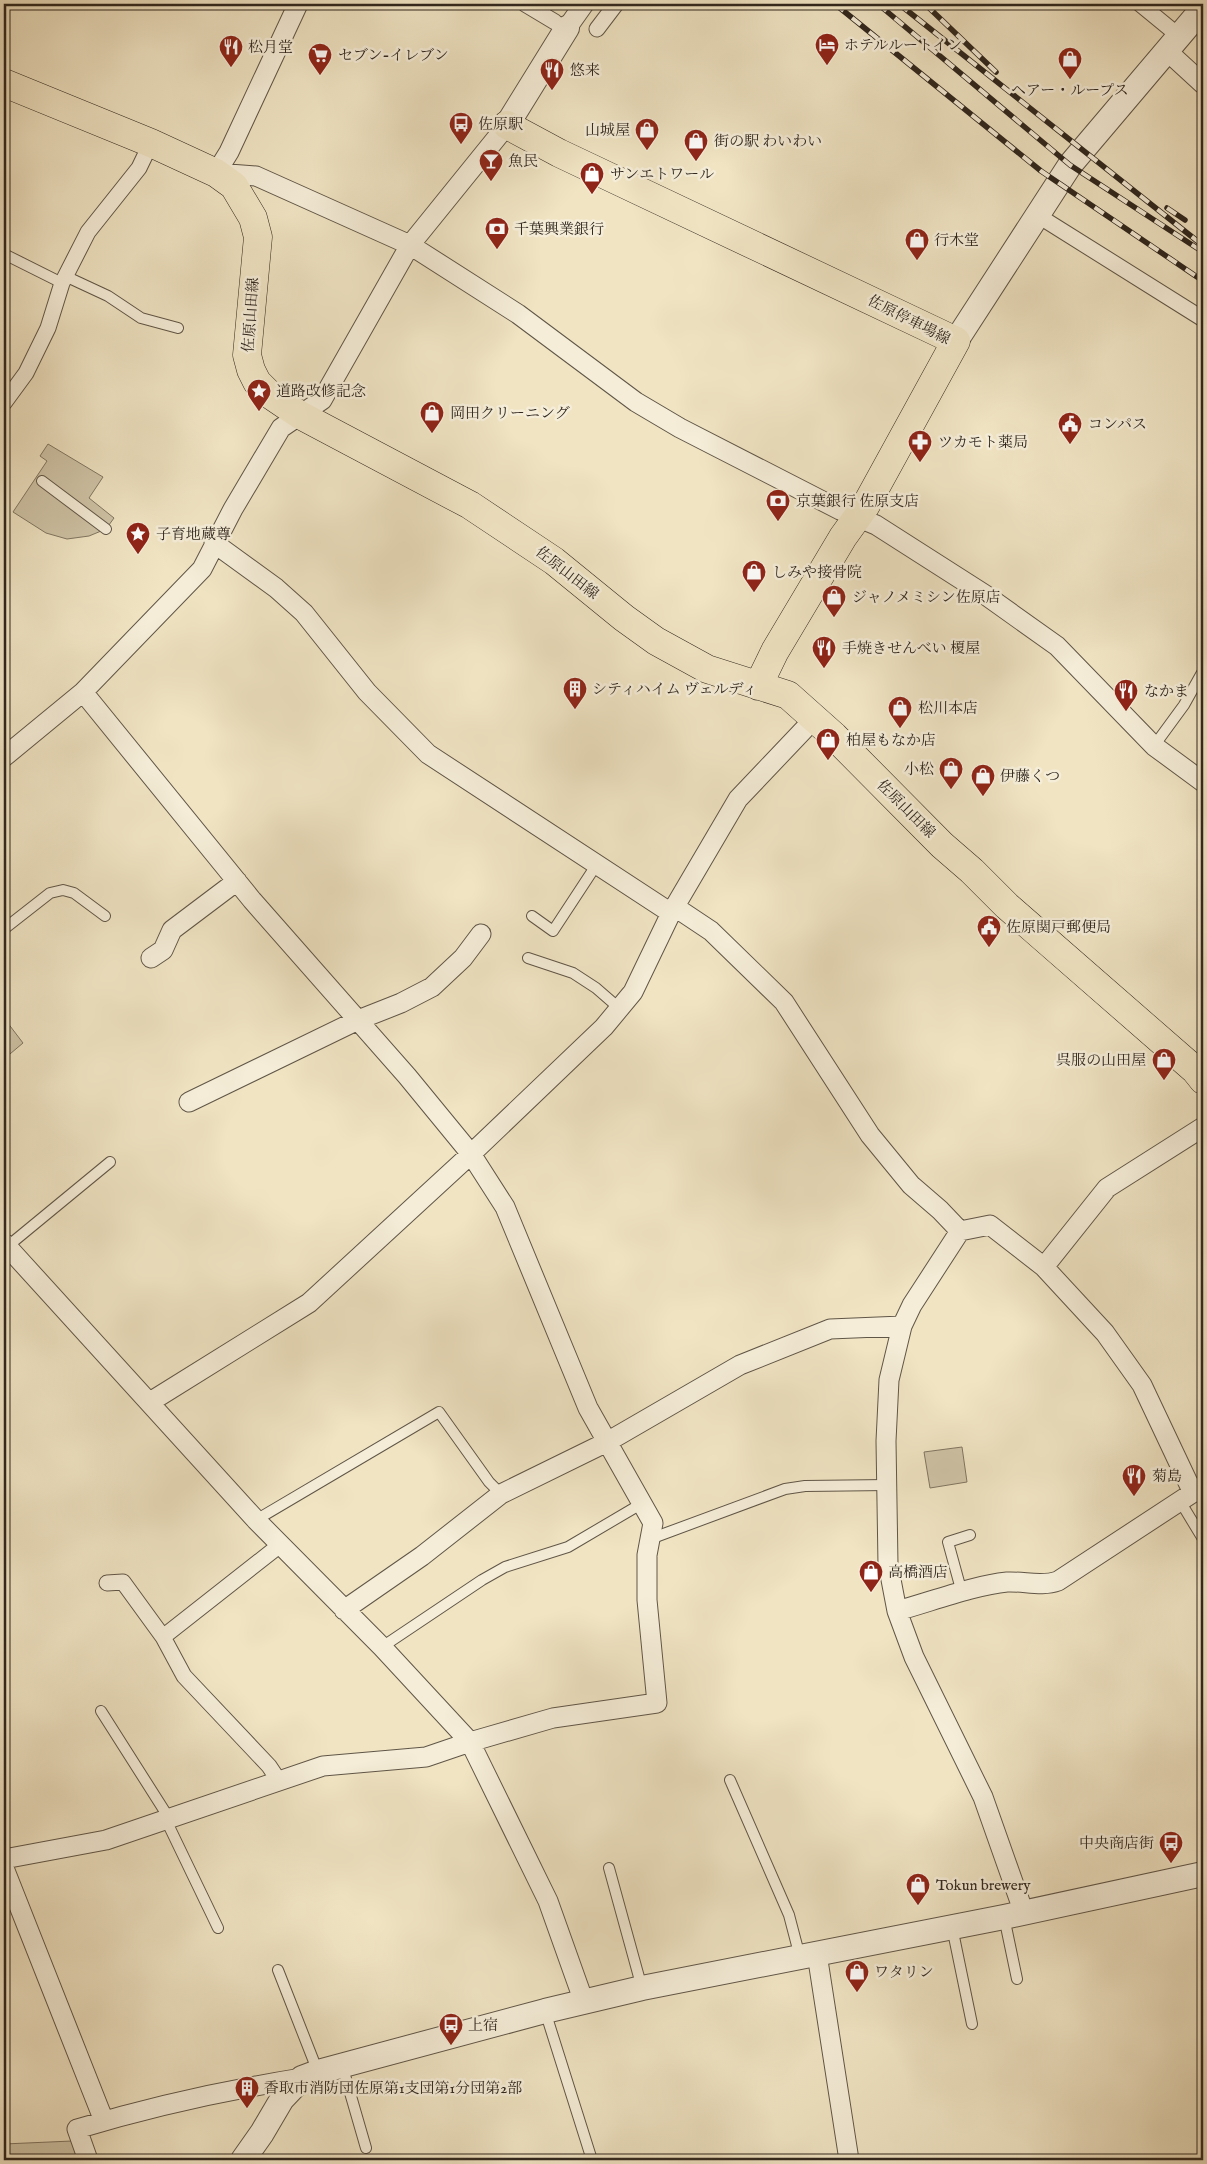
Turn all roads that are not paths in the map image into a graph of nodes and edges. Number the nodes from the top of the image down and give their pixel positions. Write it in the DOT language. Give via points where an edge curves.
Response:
graph roads {
  1 [pos="298,4"];
  2 [pos="525,4"];
  3 [pos="568,4"];
  4 [pos="584,4"];
  5 [pos="616,4"];
  6 [pos="1140,4"];
  7 [pos="1203,8"];
  8 [pos="561,25"];
  9 [pos="597,29"];
  10 [pos="1172,43"];
  11 [pos="4,83"];
  12 [pos="1203,84"];
  13 [pos="507,125"];
  14 [pos="150,143"];
  15 [pos="216,173"];
  16 [pos="1037,215"];
  17 [pos="410,245"];
  18 [pos="4,254"];
  19 [pos="63,279"];
  20 [pos="1203,319"];
  21 [pos="178,328"];
  22 [pos="956,340"];
  23 [pos="4,403"];
  24 [pos="300,415"];
  25 [pos="42,481"];
  26 [pos="857,517"];
  27 [pos="106,529"];
  28 [pos="214,543"];
  29 [pos="1203,671"];
  30 [pos="758,686"];
  31 [pos="83,692"];
  32 [pos="814,719"];
  33 [pos="1154,746"];
  34 [pos="4,757"];
  35 [pos="1203,782"];
  36 [pos="597,864"];
  37 [pos="237,881"];
  38 [pos="673,910"];
  39 [pos="105,916"];
  40 [pos="532,916"];
  41 [pos="4,929"];
  42 [pos="481,934"];
  43 [pos="151,958"];
  44 [pos="528,958"];
  45 [pos="619,1008"];
  46 [pos="358,1020"];
  47 [pos="1203,1080"];
  48 [pos="189,1102"];
  49 [pos="1203,1127"];
  50 [pos="471,1154"];
  51 [pos="110,1162"];
  52 [pos="960,1231"];
  53 [pos="6,1244"];
  54 [pos="1044,1267"];
  55 [pos="902,1326"];
  56 [pos="150,1402"];
  57 [pos="607,1442"];
  58 [pos="887,1485"];
  59 [pos="1192,1493"];
  60 [pos="501,1494"];
  61 [pos="642,1504"];
  62 [pos="256,1520"];
  63 [pos="970,1535"];
  64 [pos="650,1539"];
  65 [pos="1203,1539"];
  66 [pos="280,1545"];
  67 [pos="107,1583"];
  68 [pos="962,1593"];
  69 [pos="344,1610"];
  70 [pos="898,1612"];
  71 [pos="162,1636"];
  72 [pos="382,1647"];
  73 [pos="101,1711"];
  74 [pos="470,1742"];
  75 [pos="730,1780"];
  76 [pos="279,1781"];
  77 [pos="167,1819"];
  78 [pos="4,1859"];
  79 [pos="4,1868"];
  80 [pos="609,1868"];
  81 [pos="1203,1874"];
  82 [pos="1014,1915"];
  83 [pos="952,1927"];
  84 [pos="218,1928"];
  85 [pos="808,1955"];
  86 [pos="278,1970"];
  87 [pos="1017,1979"];
  88 [pos="642,1988"];
  89 [pos="584,2002"];
  90 [pos="545,2011"];
  91 [pos="972,2024"];
  92 [pos="342,2065"];
  93 [pos="310,2075"];
  94 [pos="104,2121"];
  95 [pos="366,2148"];
  96 [pos="88,2160"];
  97 [pos="243,2160"];
  98 [pos="592,2160"];
  99 [pos="849,2160"];
  1 -- 15 [label="street"];
  2 -- 8 [label="street"];
  3 -- 8 [label="street"];
  4 -- 8 [label="street"];
  5 -- 9 [label="street"];
  6 -- 10 [label="street"];
  7 -- 10 [label="street"];
  8 -- 13 [label="street"];
  10 -- 12 [label="street"];
  10 -- 16 [label="street" via="1081,150"];
  11 -- 14 [label="main road, 佐原山田線"];
  13 -- 17 [label="street"];
  13 -- 22 [label="main road, 佐原停車場線" via="559,153"];
  14 -- 15 [label="main road, 佐原山田線"];
  14 -- 19 [label="street" via="139,168 88,232"];
  15 -- 17 [label="street" via="256,176"];
  15 -- 24 [label="main road, 佐原山田線" via="234,186 252,218 258,237 247,355 251,370 269,394"];
  16 -- 20 [label="street"];
  16 -- 22 [label="street"];
  17 -- 24 [label="street" via="322,400"];
  17 -- 26 [label="street" via="518,314 636,402 680,428"];
  18 -- 19 [label="lane"];
  19 -- 21 [label="lane" via="108,296 141,318"];
  19 -- 23 [label="street" via="48,328 26,373"];
  22 -- 26 [label="main road, 佐原停車場線"];
  24 -- 28 [label="street" via="281,428"];
  24 -- 30 [label="main road, 佐原山田線" via="470,505 554,561 656,642 707,669"];
  25 -- 27 [label="lane"];
  26 -- 30 [label="main road, 佐原停車場線" via="780,643"];
  26 -- 33 [label="street" via="876,525 984,594 1057,646"];
  28 -- 31 [label="street" via="202,569"];
  28 -- 36 [label="street" via="276,588 304,614 367,692 428,754"];
  29 -- 33 [label="lane"];
  30 -- 32 [label="main road, 佐原山田線" via="788,695"];
  31 -- 34 [label="street"];
  31 -- 37 [label="street"];
  32 -- 38 [label="street" via="738,799"];
  32 -- 47 [label="main road, 佐原山田線" via="942,846"];
  33 -- 35 [label="street"];
  36 -- 38 [label="street"];
  36 -- 40 [label="lane" via="553,931"];
  37 -- 43 [label="street" via="172,930 163,950"];
  37 -- 46 [label="street"];
  38 -- 45 [label="street" via="633,992"];
  38 -- 52 [label="street" via="711,931 784,1002 870,1135 911,1186"];
  39 -- 41 [label="lane" via="74,893 63,890 50,893"];
  42 -- 46 [label="street" via="463,958 432,987"];
  44 -- 45 [label="lane" via="573,973"];
  45 -- 50 [label="street" via="604,1027"];
  46 -- 48 [label="street"];
  46 -- 50 [label="street"];
  49 -- 54 [label="street" via="1107,1188"];
  50 -- 56 [label="street" via="309,1303"];
  50 -- 57 [label="street" via="505,1207 588,1408"];
  51 -- 53 [label="lane"];
  52 -- 54 [label="street" via="990,1225"];
  52 -- 55 [label="street"];
  53 -- 56 [label="street"];
  54 -- 59 [label="street" via="1105,1333 1142,1385"];
  55 -- 57 [label="street" via="821,1332 740,1365"];
  55 -- 58 [label="street" via="889,1380"];
  56 -- 62 [label="street"];
  57 -- 60 [label="street"];
  57 -- 61 [label="street"];
  58 -- 64 [label="lane" via="785,1489"];
  58 -- 70 [label="street" via="888,1564"];
  59 -- 65 [label="lane"];
  59 -- 68 [label="street" via="1058,1581 1007,1582"];
  60 -- 62 [label="lane" via="439,1412"];
  60 -- 69 [label="street" via="422,1556"];
  61 -- 64 [label="street" via="653,1523"];
  61 -- 72 [label="lane" via="568,1547 505,1567"];
  62 -- 66 [label="street"];
  63 -- 68 [label="lane" via="948,1542"];
  64 -- 74 [label="street" via="647,1600 657,1702 553,1718"];
  66 -- 69 [label="street"];
  66 -- 71 [label="street"];
  67 -- 71 [label="street" via="123,1582"];
  68 -- 70 [label="street"];
  69 -- 72 [label="street"];
  70 -- 82 [label="street" via="914,1657 983,1797"];
  71 -- 76 [label="street" via="184,1676 269,1766"];
  72 -- 74 [label="street"];
  73 -- 77 [label="lane"];
  74 -- 76 [label="street" via="426,1757 323,1766"];
  74 -- 89 [label="street" via="548,1901"];
  75 -- 85 [label="lane"];
  76 -- 77 [label="street"];
  77 -- 78 [label="street" via="106,1840"];
  77 -- 84 [label="lane"];
  79 -- 94 [label="street"];
  80 -- 88 [label="lane"];
  81 -- 82 [label="street"];
  82 -- 83 [label="street"];
  82 -- 87 [label="lane"];
  83 -- 85 [label="street"];
  83 -- 91 [label="lane"];
  85 -- 88 [label="street"];
  85 -- 99 [label="street"];
  86 -- 93 [label="lane"];
  88 -- 89 [label="street"];
  89 -- 90 [label="street"];
  90 -- 92 [label="street"];
  90 -- 98 [label="lane"];
  92 -- 93 [label="street"];
  92 -- 95 [label="lane"];
  93 -- 94 [label="street"];
  93 -- 97 [label="street" via="282,2099"];
  94 -- 96 [label="street" via="77,2129"];
}
